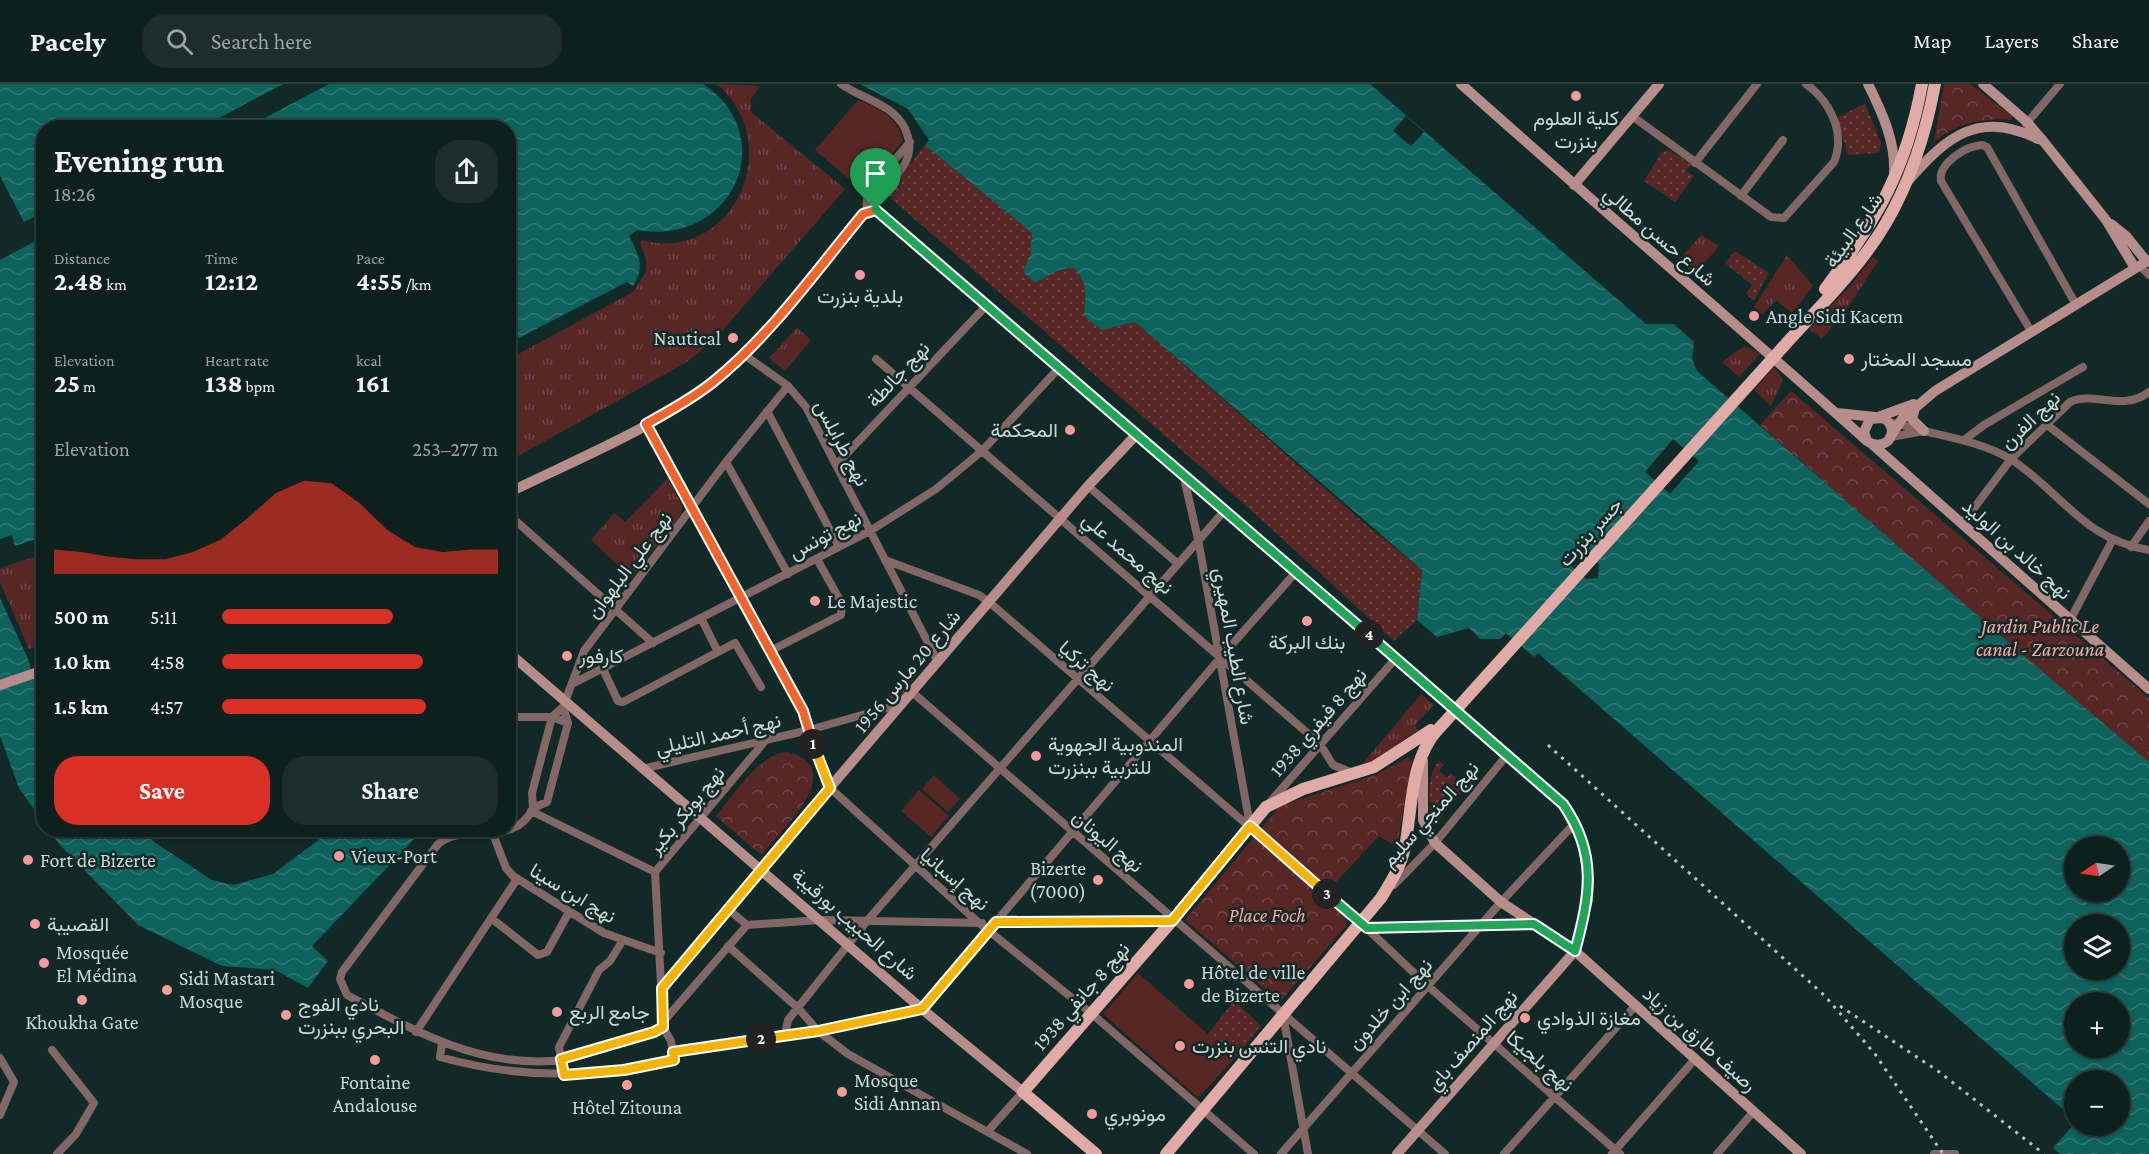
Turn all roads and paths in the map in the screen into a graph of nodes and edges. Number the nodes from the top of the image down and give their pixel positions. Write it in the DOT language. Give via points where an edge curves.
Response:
graph roads {
  1 [pos="841,84"];
  2 [pos="1461,84"];
  3 [pos="1659,84"];
  4 [pos="1757,84"];
  5 [pos="1806,84"];
  6 [pos="1868,84"];
  7 [pos="1922,84"];
  8 [pos="1935,84"];
  9 [pos="1983,84"];
  10 [pos="2060,84"];
  11 [pos="1632,116"];
  12 [pos="2024,126"];
  13 [pos="1783,140"];
  14 [pos="1695,163"];
  15 [pos="1574,185"];
  16 [pos="1899,185"];
  17 [pos="1741,196"];
  18 [pos="871,211"];
  19 [pos="2143,264"];
  20 [pos="2149,275"];
  21 [pos="2075,303"];
  22 [pos="986,306"];
  23 [pos="2031,331"];
  24 [pos="1781,346"];
  25 [pos="743,354"];
  26 [pos="876,359"];
  27 [pos="2083,367"];
  28 [pos="1059,368"];
  29 [pos="788,386"];
  30 [pos="908,387"];
  31 [pos="2149,392"];
  32 [pos="1918,403"];
  33 [pos="767,411"];
  34 [pos="1836,413"];
  35 [pos="646,424"];
  36 [pos="2046,424"];
  37 [pos="1887,427"];
  38 [pos="1924,431"];
  39 [pos="1136,435"];
  40 [pos="1964,440"];
  41 [pos="1869,442"];
  42 [pos="982,451"];
  43 [pos="1889,459"];
  44 [pos="2011,459"];
  45 [pos="726,462"];
  46 [pos="836,465"];
  47 [pos="1182,474"];
  48 [pos="1088,486"];
  49 [pos="516,489"];
  50 [pos="2149,504"];
  51 [pos="693,506"];
  52 [pos="1225,510"];
  53 [pos="1060,518"];
  54 [pos="516,521"];
  55 [pos="2149,521"];
  56 [pos="1962,524"];
  57 [pos="870,531"];
  58 [pos="1198,539"];
  59 [pos="2112,541"];
  60 [pos="839,547"];
  61 [pos="2131,547"];
  62 [pos="2149,550"];
  63 [pos="817,559"];
  64 [pos="885,560"];
  65 [pos="1177,563"];
  66 [pos="1296,572"];
  67 [pos="788,573"];
  68 [pos="1150,595"];
  69 [pos="741,598"];
  70 [pos="989,602"];
  71 [pos="617,610"];
  72 [pos="701,618"];
  73 [pos="2070,620"];
  74 [pos="653,643"];
  75 [pos="770,651"];
  76 [pos="718,652"];
  77 [pos="1220,658"];
  78 [pos="1396,658"];
  79 [pos="516,659"];
  80 [pos="938,662"];
  81 [pos="603,669"];
  82 [pos="36,673"];
  83 [pos="1077,680"];
  84 [pos="572,684"];
  85 [pos="0,685"];
  86 [pos="761,687"];
  87 [pos="2149,689"];
  88 [pos="912,692"];
  89 [pos="564,703"];
  90 [pos="902,704"];
  91 [pos="516,717"];
  92 [pos="552,717"];
  93 [pos="568,723"];
  94 [pos="808,730"];
  95 [pos="1427,740"];
  96 [pos="765,741"];
  97 [pos="1150,741"];
  98 [pos="1320,744"];
  99 [pos="1508,755"];
  100 [pos="646,768"];
  101 [pos="1001,769"];
  102 [pos="1354,774"];
  103 [pos="830,788"];
  104 [pos="1266,807"];
  105 [pos="532,809"];
  106 [pos="700,816"];
  107 [pos="1575,823"];
  108 [pos="516,825"];
  109 [pos="1250,826"];
  110 [pos="1072,832"];
  111 [pos="450,837"];
  112 [pos="494,837"];
  113 [pos="1434,843"];
  114 [pos="916,867"];
  115 [pos="761,868"];
  116 [pos="655,872"];
  117 [pos="517,879"];
  118 [pos="1381,898"];
  119 [pos="1501,902"];
  120 [pos="728,909"];
  121 [pos="569,912"];
  122 [pos="490,918"];
  123 [pos="821,920"];
  124 [pos="1174,920"];
  125 [pos="867,921"];
  126 [pos="996,922"];
  127 [pos="979,923"];
  128 [pos="1481,924"];
  129 [pos="1534,924"];
  130 [pos="747,925"];
  131 [pos="1364,926"];
  132 [pos="989,931"];
  133 [pos="623,940"];
  134 [pos="850,945"];
  135 [pos="728,946"];
  136 [pos="1575,951"];
  137 [pos="661,953"];
  138 [pos="1428,987"];
  139 [pos="662,988"];
  140 [pos="1636,1005"];
  141 [pos="798,1008"];
  142 [pos="922,1009"];
  143 [pos="1092,1014"];
  144 [pos="1283,1015"];
  145 [pos="663,1024"];
  146 [pos="818,1031"];
  147 [pos="416,1032"];
  148 [pos="785,1035"];
  149 [pos="1494,1043"];
  150 [pos="442,1044"];
  151 [pos="52,1050"];
  152 [pos="673,1056"];
  153 [pos="0,1058"];
  154 [pos="561,1059"];
  155 [pos="1695,1059"];
  156 [pos="1353,1071"];
  157 [pos="564,1075"];
  158 [pos="1023,1092"];
  159 [pos="1555,1097"];
  160 [pos="1203,1109"];
  161 [pos="1754,1111"];
  162 [pos="0,1115"];
  163 [pos="1304,1127"];
  164 [pos="1418,1130"];
  165 [pos="987,1131"];
  166 [pos="1616,1153"];
  167 [pos="57,1154"];
  168 [pos="1027,1154"];
  169 [pos="1096,1154"];
  170 [pos="1166,1154"];
  171 [pos="1254,1154"];
  172 [pos="1281,1154"];
  173 [pos="1308,1154"];
  174 [pos="1397,1154"];
  175 [pos="1445,1154"];
  176 [pos="1504,1154"];
  177 [pos="1717,1154"];
  178 [pos="1801,1154"];
  179 [pos="1934,1154"];
  180 [pos="1955,1154"];
  1 -- 18 [label="street" via="895,114 910,142 904,166 876,197"];
  2 -- 15 [label="street, شارع حسن مطالي"];
  3 -- 11 [label="street"];
  4 -- 14 [label="street"];
  5 -- 17 [label="street" via="1820,94 1833,118 1839,139 1834,162 1784,218 1770,217"];
  6 -- 16 [label="street" via="1879,105"];
  7 -- 16 [label="main road, شارع البيئة"];
  8 -- 16 [label="main road, شارع البيئة" via="1924,136"];
  9 -- 12 [label="street"];
  10 -- 12 [label="street"];
  11 -- 14 [label="street"];
  11 -- 15 [label="street"];
  12 -- 16 [label="street" via="1991,126 1959,135 1932,153"];
  12 -- 19 [label="street" via="2044,142 2106,220 2127,237"];
  13 -- 17 [label="street"];
  14 -- 17 [label="street"];
  15 -- 34 [label="street, شارع حسن مطالي"];
  16 -- 24 [label="main road, شارع البيئة"];
  18 -- 22 [label="street"];
  18 -- 25 [label="street"];
  19 -- 20 [label="street"];
  19 -- 21 [label="street"];
  21 -- 23 [label="street"];
  21 -- 23 [label="street" via="1987,147 1972,147 1944,165 1941,181"];
  22 -- 28 [label="street"];
  22 -- 30 [label="street, نهج جالطة"];
  23 -- 32 [label="street"];
  24 -- 95 [label="main road, جسر بنزرت"];
  25 -- 29 [label="street, نهج طرابلس"];
  25 -- 35 [label="street" via="699,393"];
  26 -- 30 [label="street, نهج محمد علي"];
  27 -- 40 [label="street"];
  28 -- 39 [label="street"];
  28 -- 42 [label="street, نهج تونس"];
  29 -- 33 [label="street, نهج علي البلهوان"];
  29 -- 46 [label="street, نهج طرابلس" via="806,407"];
  30 -- 42 [label="street, نهج محمد علي"];
  30 -- 46 [label="street, نهج جالطة"];
  31 -- 36 [label="street, نهج الفرن" via="2130,401 2074,400"];
  32 -- 37 [label="street"];
  32 -- 37 [label="street"];
  32 -- 38 [label="street" via="1912,419"];
  33 -- 45 [label="street, نهج علي البلهوان"];
  33 -- 60 [label="street"];
  34 -- 37 [label="street"];
  34 -- 41 [label="street, شارع حسن مطالي"];
  35 -- 49 [label="street"];
  35 -- 51 [label="street"];
  36 -- 44 [label="street, نهج الفرن"];
  36 -- 50 [label="street"];
  37 -- 38 [label="street"];
  37 -- 38 [label="street"];
  37 -- 41 [label="street" via="1880,445"];
  37 -- 41 [label="street" via="1865,427"];
  37 -- 43 [label="street"];
  38 -- 40 [label="street"];
  39 -- 47 [label="street"];
  39 -- 48 [label="street, شارع 20 مارس 1956"];
  40 -- 44 [label="street"];
  41 -- 43 [label="street, نهج خالد بن الوليد"];
  42 -- 53 [label="street, نهج محمد علي"];
  42 -- 57 [label="street, نهج تونس" via="936,489"];
  43 -- 56 [label="street, نهج خالد بن الوليد"];
  44 -- 56 [label="street, نهج الفرن"];
  44 -- 59 [label="street"];
  45 -- 51 [label="street, نهج علي البلهوان"];
  45 -- 67 [label="street"];
  46 -- 57 [label="street, نهج طرابلس"];
  47 -- 52 [label="street"];
  47 -- 58 [label="street, شارع الطيب المهيري"];
  48 -- 53 [label="street, شارع 20 مارس 1956"];
  48 -- 65 [label="street"];
  51 -- 69 [label="street"];
  51 -- 71 [label="street, نهج علي البلهوان"];
  52 -- 58 [label="street"];
  52 -- 66 [label="street"];
  53 -- 68 [label="street, نهج محمد علي"];
  53 -- 70 [label="street, شارع 20 مارس 1956"];
  54 -- 71 [label="street"];
  55 -- 61 [label="street"];
  56 -- 73 [label="street, نهج خالد بن الوليد"];
  57 -- 60 [label="street, نهج تونس"];
  57 -- 64 [label="street, نهج طرابلس"];
  58 -- 65 [label="street"];
  58 -- 77 [label="street, شارع الطيب المهيري"];
  59 -- 61 [label="street"];
  59 -- 73 [label="street"];
  60 -- 63 [label="street, نهج تونس"];
  61 -- 62 [label="street"];
  63 -- 67 [label="street, نهج تونس"];
  63 -- 75 [label="street" via="842,604 841,615"];
  64 -- 70 [label="street, نهج تركيا"];
  64 -- 80 [label="street, نهج طرابلس"];
  65 -- 68 [label="street"];
  66 -- 77 [label="street"];
  66 -- 78 [label="street"];
  67 -- 69 [label="street, نهج تونس"];
  68 -- 77 [label="street, نهج محمد علي"];
  68 -- 83 [label="street"];
  69 -- 72 [label="street, نهج تونس"];
  69 -- 75 [label="street"];
  70 -- 80 [label="street, شارع 20 مارس 1956"];
  70 -- 83 [label="street, نهج تركيا"];
  71 -- 74 [label="street"];
  71 -- 84 [label="street, نهج علي البلهوان" via="584,651"];
  72 -- 74 [label="street, نهج تونس"];
  72 -- 76 [label="street"];
  73 -- 87 [label="street, نهج خالد بن الوليد"];
  74 -- 81 [label="street, نهج تونس"];
  75 -- 94 [label="street" via="803,711"];
  76 -- 81 [label="street" via="621,703"];
  76 -- 86 [label="street" via="738,645"];
  77 -- 97 [label="street"];
  77 -- 98 [label="street, نهج محمد علي"];
  77 -- 109 [label="street, شارع الطيب المهيري"];
  78 -- 98 [label="street, نهج 8 فيفري 1938"];
  78 -- 99 [label="street"];
  79 -- 89 [label="street, شارع الحبيب بورقيبة"];
  80 -- 88 [label="street, شارع 20 مارس 1956"];
  81 -- 84 [label="street, نهج تونس"];
  82 -- 85 [label="street"];
  83 -- 97 [label="street, نهج تركيا"];
  83 -- 101 [label="street"];
  84 -- 89 [label="street, نهج علي البلهوان"];
  88 -- 90 [label="street, شارع 20 مارس 1956"];
  88 -- 101 [label="street, نهج اليونان"];
  89 -- 92 [label="street"];
  89 -- 93 [label="street"];
  89 -- 100 [label="street, شارع الحبيب بورقيبة"];
  90 -- 94 [label="street, نهج أحمد التليلي"];
  90 -- 103 [label="street, شارع 20 مارس 1956"];
  91 -- 92 [label="street"];
  92 -- 93 [label="street"];
  92 -- 105 [label="street" via="532,793"];
  93 -- 105 [label="street" via="547,802"];
  94 -- 96 [label="street, نهج أحمد التليلي"];
  94 -- 103 [label="street"];
  95 -- 102 [label="main road, نهج 8 جانفي 1938"];
  95 -- 113 [label="street" via="1423,820"];
  95 -- 118 [label="main road, نهج المنجي سليم" via="1411,798 1401,860"];
  96 -- 100 [label="street, نهج أحمد التليلي"];
  96 -- 106 [label="street, نهج بوبكر بكير"];
  97 -- 109 [label="street, نهج تركيا"];
  97 -- 110 [label="street"];
  98 -- 102 [label="street, نهج محمد علي" via="1333,765"];
  98 -- 104 [label="street, نهج 8 فيفري 1938"];
  99 -- 107 [label="street" via="1563,804"];
  99 -- 113 [label="street, نهج المنجي سليم"];
  100 -- 106 [label="street, شارع الحبيب بورقيبة"];
  101 -- 110 [label="street, نهج اليونان"];
  101 -- 114 [label="street"];
  102 -- 104 [label="main road, نهج 8 جانفي 1938" via="1303,789"];
  103 -- 114 [label="street, نهج إسبانيا"];
  103 -- 115 [label="street, شارع 20 مارس 1956"];
  104 -- 109 [label="main road, نهج 8 جانفي 1938"];
  105 -- 108 [label="street"];
  105 -- 116 [label="street"];
  106 -- 115 [label="street, شارع الحبيب بورقيبة"];
  106 -- 116 [label="street, نهج بوبكر بكير"];
  107 -- 119 [label="street, نهج ابن خلدون"];
  107 -- 136 [label="street" via="1589,880"];
  109 -- 124 [label="main road, نهج 8 جانفي 1938"];
  109 -- 131 [label="street, نهج بلجيكا"];
  110 -- 124 [label="street, نهج اليونان"];
  110 -- 126 [label="street"];
  111 -- 147 [label="street" via="438,844 342,972 340,980 347,995"];
  112 -- 117 [label="street, نهج ابن سينا" via="506,868"];
  113 -- 118 [label="street, نهج المنجي سليم"];
  113 -- 119 [label="street"];
  114 -- 125 [label="street"];
  114 -- 127 [label="street, نهج إسبانيا"];
  115 -- 120 [label="street, شارع 20 مارس 1956"];
  115 -- 123 [label="street, شارع الحبيب بورقيبة"];
  116 -- 137 [label="street"];
  117 -- 121 [label="street, نهج ابن سينا"];
  117 -- 122 [label="street"];
  118 -- 131 [label="main road, نهج المنجي سليم"];
  119 -- 128 [label="street, نهج ابن خلدون"];
  119 -- 129 [label="street, رصيف طارق بن زياد"];
  120 -- 130 [label="street"];
  120 -- 139 [label="street, شارع 20 مارس 1956"];
  121 -- 122 [label="street" via="542,955"];
  121 -- 133 [label="street, نهج ابن سينا"];
  122 -- 147 [label="street"];
  123 -- 125 [label="street"];
  123 -- 130 [label="street"];
  123 -- 134 [label="street, شارع الحبيب بورقيبة"];
  124 -- 126 [label="street"];
  124 -- 143 [label="main road, نهج 8 جانفي 1938"];
  124 -- 144 [label="street, نهج اليونان"];
  125 -- 127 [label="street"];
  125 -- 134 [label="street"];
  126 -- 127 [label="street"];
  126 -- 132 [label="street"];
  127 -- 132 [label="street, نهج إسبانيا"];
  128 -- 129 [label="street"];
  128 -- 131 [label="street"];
  128 -- 138 [label="street, نهج ابن خلدون"];
  129 -- 136 [label="street, رصيف طارق بن زياد"];
  130 -- 135 [label="street"];
  131 -- 138 [label="street, نهج بلجيكا"];
  131 -- 144 [label="main road, نهج المنجي سليم"];
  132 -- 142 [label="street"];
  132 -- 143 [label="street, نهج إسبانيا"];
  133 -- 137 [label="street, نهج ابن سينا"];
  133 -- 154 [label="street" via="599,970 559,1047"];
  134 -- 141 [label="street"];
  134 -- 142 [label="street, شارع الحبيب بورقيبة"];
  135 -- 141 [label="street"];
  135 -- 145 [label="street"];
  136 -- 140 [label="street, رصيف طارق بن زياد"];
  136 -- 149 [label="street, نهج المنصف باي"];
  137 -- 139 [label="street"];
  138 -- 149 [label="street, نهج بلجيكا"];
  138 -- 156 [label="street, نهج ابن خلدون"];
  139 -- 145 [label="street"];
  140 -- 155 [label="street, رصيف طارق بن زياد"];
  140 -- 159 [label="street"];
  141 -- 146 [label="street"];
  141 -- 148 [label="street" via="788,1020"];
  142 -- 146 [label="street"];
  142 -- 158 [label="street, شارع الحبيب بورقيبة"];
  143 -- 158 [label="main road, نهج 8 جانفي 1938"];
  143 -- 160 [label="street, نهج إسبانيا"];
  144 -- 156 [label="street, نهج اليونان"];
  144 -- 160 [label="main road, نهج المنجي سليم"];
  144 -- 163 [label="street"];
  145 -- 152 [label="street"];
  145 -- 154 [label="street" via="654,1032"];
  146 -- 148 [label="street"];
  146 -- 165 [label="street" via="848,1054"];
  147 -- 150 [label="street"];
  148 -- 152 [label="street"];
  149 -- 159 [label="street, نهج بلجيكا"];
  149 -- 164 [label="street, نهج المنصف باي"];
  150 -- 154 [label="street" via="508,1059"];
  150 -- 157 [label="street" via="440,1057 473,1066"];
  151 -- 167 [label="street" via="94,1103"];
  152 -- 157 [label="street" via="624,1070"];
  153 -- 162 [label="street" via="14,1082"];
  154 -- 157 [label="street"];
  155 -- 161 [label="street, رصيف طارق بن زياد"];
  155 -- 166 [label="street"];
  156 -- 163 [label="street, نهج ابن خلدون"];
  156 -- 164 [label="street, نهج اليونان"];
  158 -- 165 [label="street"];
  158 -- 169 [label="main road, شارع الحبيب بورقيبة"];
  159 -- 166 [label="street, نهج بلجيكا"];
  159 -- 176 [label="street"];
  160 -- 170 [label="main road, نهج المنجي سليم"];
  160 -- 171 [label="street, نهج إسبانيا"];
  161 -- 177 [label="street"];
  161 -- 178 [label="street, رصيف طارق بن زياد"];
  163 -- 172 [label="street, نهج ابن خلدون"];
  163 -- 173 [label="street"];
  164 -- 174 [label="street, نهج المنصف باي"];
  164 -- 175 [label="street, نهج اليونان"];
  165 -- 168 [label="street"];
  179 -- 180 [label="street"];
}
